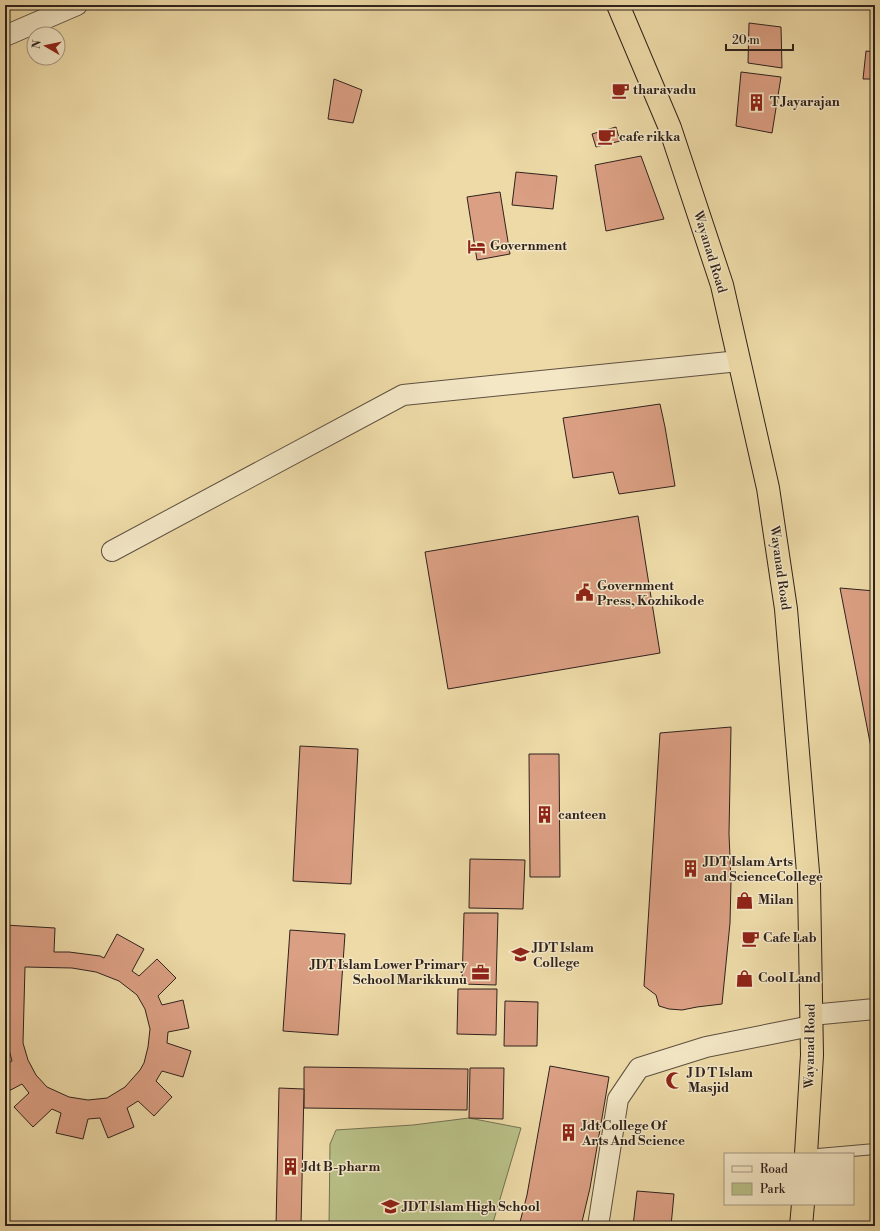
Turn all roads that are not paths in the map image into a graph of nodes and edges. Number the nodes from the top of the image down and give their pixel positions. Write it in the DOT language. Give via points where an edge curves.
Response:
graph roads {
  1 [pos="77,5"];
  2 [pos="618,5"];
  3 [pos="5,36"];
  4 [pos="739,361"];
  5 [pos="112,551"];
  6 [pos="875,1009"];
  7 [pos="811,1021"];
  8 [pos="875,1149"];
  9 [pos="806,1153"];
  10 [pos="829,1153"];
  11 [pos="803,1205"];
  12 [pos="598,1226"];
  13 [pos="801,1226"];
  1 -- 3 [label="street"];
  2 -- 4 [label="highway, Wayanad Road" via="670,128 722,285"];
  4 -- 5 [label="street" via="403,395"];
  4 -- 7 [label="highway, Wayanad Road" via="768,488 786,609 809,884"];
  6 -- 7 [label="street"];
  7 -- 9 [label="highway, Wayanad Road" via="812,1055"];
  7 -- 12 [label="street" via="706,1047 639,1068 618,1099"];
  8 -- 10 [label="lane"];
  11 -- 13 [label="highway"];
}
